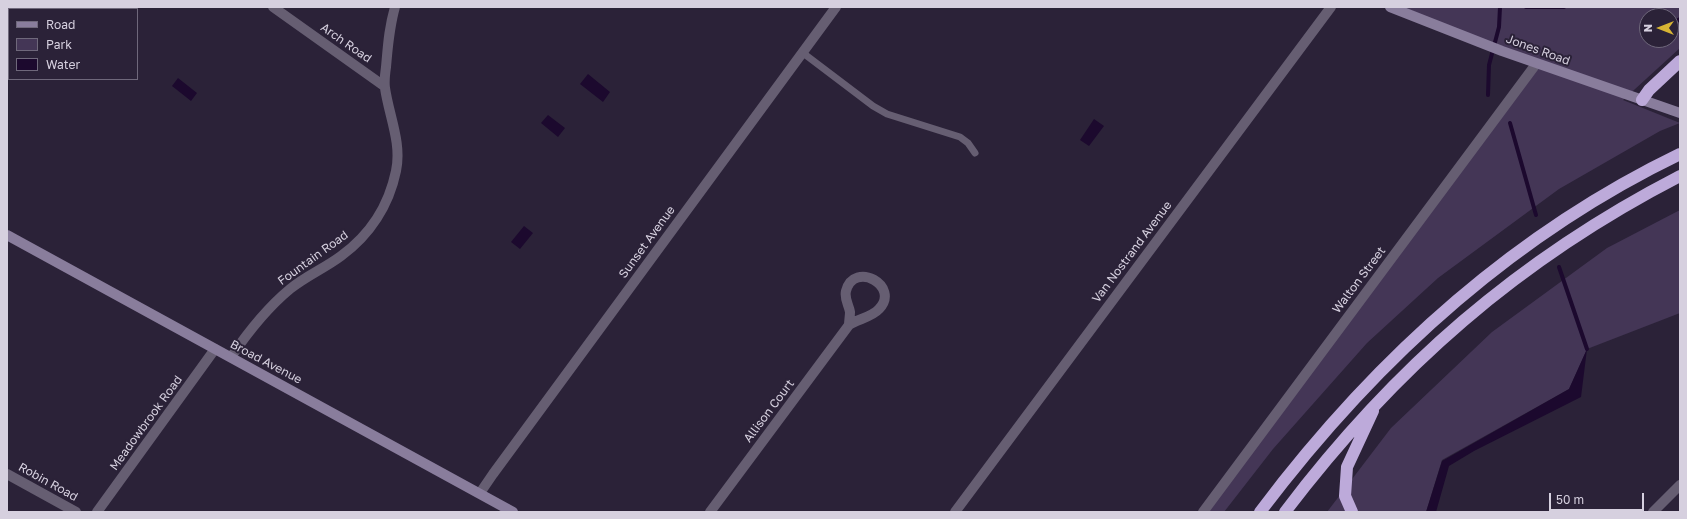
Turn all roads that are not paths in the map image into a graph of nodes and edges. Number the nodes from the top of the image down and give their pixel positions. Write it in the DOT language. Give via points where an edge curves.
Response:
graph roads {
  1 [pos="273,7"];
  2 [pos="395,7"];
  3 [pos="836,7"];
  4 [pos="1331,7"];
  5 [pos="1390,7"];
  6 [pos="802,52"];
  7 [pos="1680,61"];
  8 [pos="1536,64"];
  9 [pos="384,86"];
  10 [pos="1642,100"];
  11 [pos="1680,113"];
  12 [pos="974,153"];
  13 [pos="1680,154"];
  14 [pos="1680,176"];
  15 [pos="7,235"];
  16 [pos="849,325"];
  17 [pos="215,349"];
  18 [pos="231,357"];
  19 [pos="1377,401"];
  20 [pos="7,474"];
  21 [pos="1680,485"];
  22 [pos="480,493"];
  23 [pos="76,512"];
  24 [pos="97,512"];
  25 [pos="513,512"];
  26 [pos="710,512"];
  27 [pos="955,512"];
  28 [pos="1203,512"];
  29 [pos="1260,512"];
  30 [pos="1285,512"];
  31 [pos="1352,512"];
  32 [pos="1653,512"];
  1 -- 9 [label="street, Arch Road"];
  2 -- 9 [label="street, Fountain Road" via="388,36"];
  3 -- 6 [label="street, Sunset Avenue"];
  4 -- 27 [label="street, Van Nostrand Avenue"];
  5 -- 8 [label="street, Jones Road"];
  6 -- 12 [label="lane" via="873,106 887,114 960,137 968,142"];
  6 -- 22 [label="street, Sunset Avenue"];
  7 -- 10 [label="highway"];
  8 -- 10 [label="street, Jones Road"];
  8 -- 28 [label="street, Walton Street"];
  9 -- 18 [label="street, Fountain Road" via="399,152 384,208 357,243 295,285 271,306"];
  10 -- 11 [label="street, Jones Road"];
  13 -- 29 [label="highway" via="1572,215 1459,297 1407,344 1347,405"];
  14 -- 19 [label="highway" via="1586,229 1511,281 1457,325"];
  15 -- 17 [label="street, Broad Avenue"];
  16 -- 16 [label="street, Allison Court" via="874,313 883,305 884,293 874,278 857,278 848,286 846,298 850,312"];
  16 -- 26 [label="street, Allison Court"];
  17 -- 18 [label="street, Broad Avenue"];
  17 -- 24 [label="street, Meadowbrook Road"];
  18 -- 22 [label="street, Broad Avenue"];
  19 -- 30 [label="highway"];
  19 -- 31 [label="highway" via="1347,467 1345,496"];
  20 -- 23 [label="street, Robin Road"];
  21 -- 32 [label="street"];
  22 -- 25 [label="street, Broad Avenue"];
}
